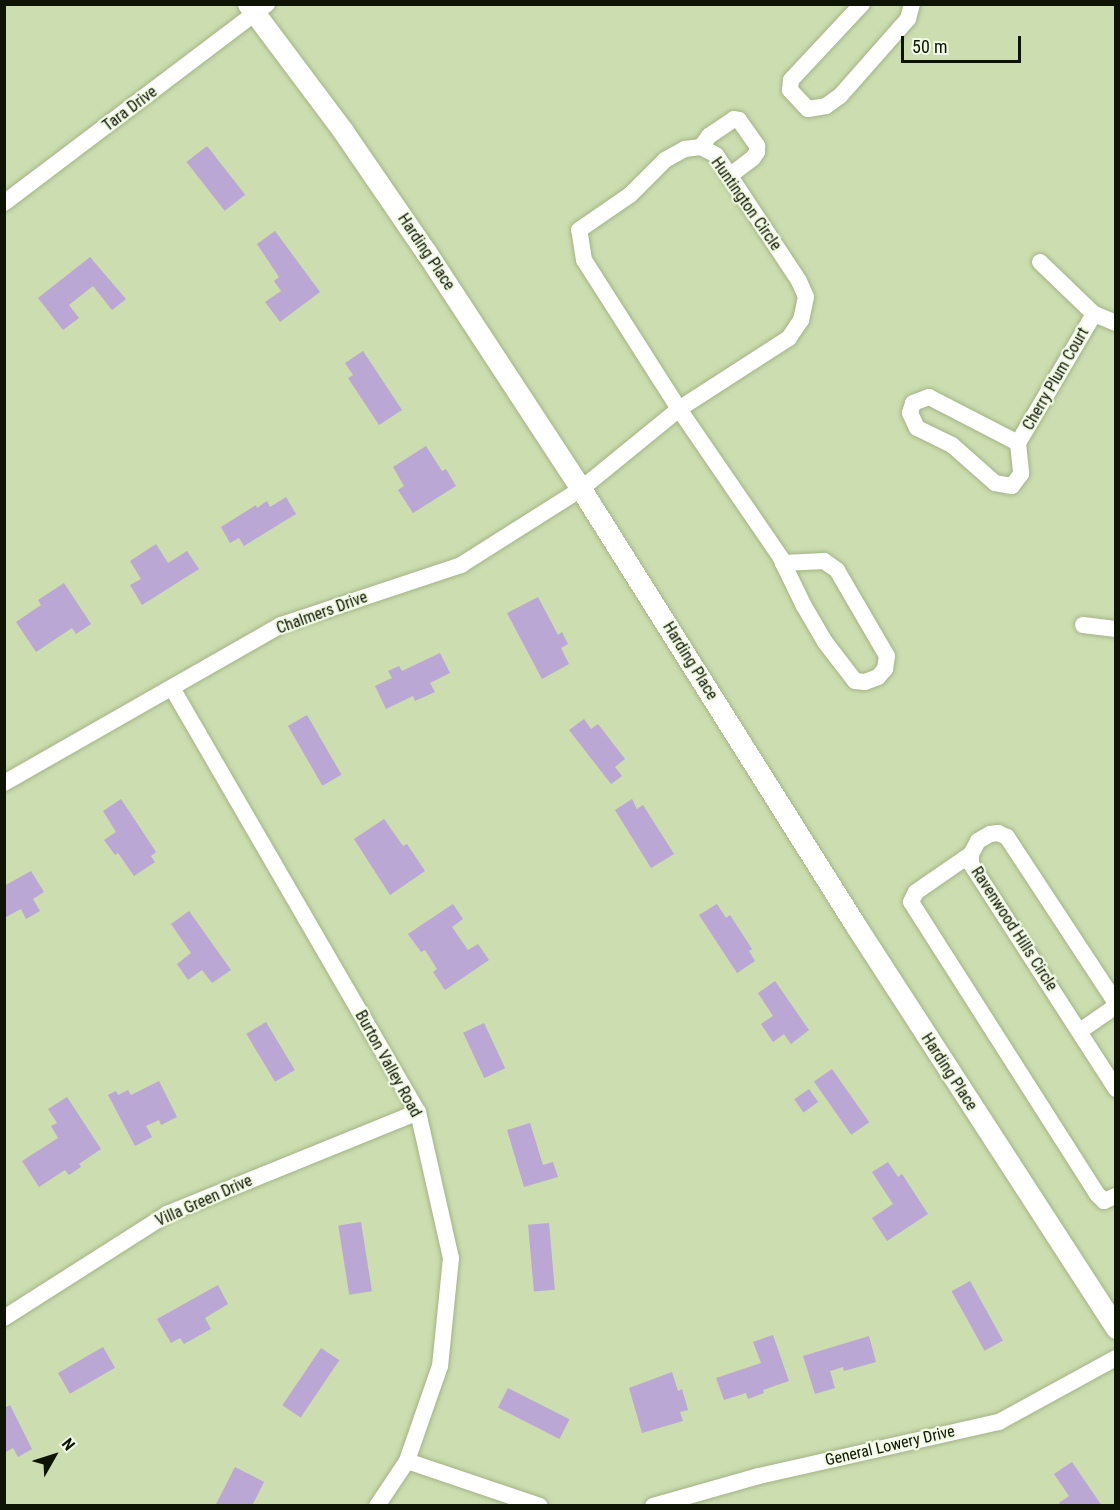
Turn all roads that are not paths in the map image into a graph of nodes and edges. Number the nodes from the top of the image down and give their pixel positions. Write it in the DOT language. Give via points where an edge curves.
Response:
graph roads {
  1 [pos="862,4"];
  2 [pos="912,4"];
  3 [pos="257,8"];
  4 [pos="701,147"];
  5 [pos="729,176"];
  6 [pos="4,203"];
  7 [pos="1040,262"];
  8 [pos="1094,315"];
  9 [pos="1116,323"];
  10 [pos="679,409"];
  11 [pos="1018,443"];
  12 [pos="581,489"];
  13 [pos="783,563"];
  14 [pos="1083,625"];
  15 [pos="1116,629"];
  16 [pos="172,688"];
  17 [pos="4,783"];
  18 [pos="971,854"];
  19 [pos="1116,1005"];
  20 [pos="1080,1031"];
  21 [pos="1116,1089"];
  22 [pos="418,1112"];
  23 [pos="1116,1196"];
  24 [pos="4,1318"];
  25 [pos="1116,1328"];
  26 [pos="1116,1358"];
  27 [pos="408,1461"];
  28 [pos="377,1506"];
  29 [pos="540,1506"];
  30 [pos="653,1506"];
  1 -- 2 [label="street" via="791,80 790,90 808,109 826,106 840,96 908,19"];
  3 -- 6 [label="street, Tara Drive"];
  3 -- 12 [label="main road, Harding Place" via="388,195"];
  4 -- 5 [label="street, Huntington Circle" via="716,155"];
  4 -- 5 [label="street" via="709,136 734,119 740,120 757,152"];
  4 -- 10 [label="street, Huntington Circle" via="685,149 665,160 630,195 579,230 584,260"];
  5 -- 10 [label="street, Huntington Circle" via="800,281 806,297 801,320 789,338"];
  7 -- 8 [label="street"];
  8 -- 9 [label="street"];
  8 -- 11 [label="street, Cherry Plum Court"];
  10 -- 12 [label="street, Huntington Circle"];
  10 -- 13 [label="street, Huntington Circle"];
  11 -- 11 [label="street, Cherry Plum Court" via="929,397 914,404 910,413 917,428 952,445 995,483 1012,486 1021,474"];
  12 -- 16 [label="street, Chalmers Drive" via="461,565 281,625"];
  12 -- 25 [label="main road, Harding Place"];
  13 -- 13 [label="street, Huntington Circle" via="825,642 855,681 878,677 885,669 887,656 837,570 824,561"];
  14 -- 15 [label="street"];
  16 -- 17 [label="street, Chalmers Drive"];
  16 -- 22 [label="street, Burton Valley Road"];
  18 -- 19 [label="street, Ravenwood Hills Circle" via="978,841 990,834 1007,837"];
  18 -- 20 [label="street, Ravenwood Hills Circle" via="971,864"];
  18 -- 23 [label="street" via="916,892 910,902 1097,1194 1104,1201"];
  19 -- 20 [label="street"];
  20 -- 21 [label="street, Ravenwood Hills Circle"];
  22 -- 24 [label="street, Villa Green Drive" via="167,1214"];
  22 -- 27 [label="street, Burton Valley Road" via="451,1258 440,1366"];
  26 -- 30 [label="street, General Lowery Drive" via="999,1422 759,1476"];
  27 -- 28 [label="street, Burton Valley Road"];
  27 -- 29 [label="street"];
}
